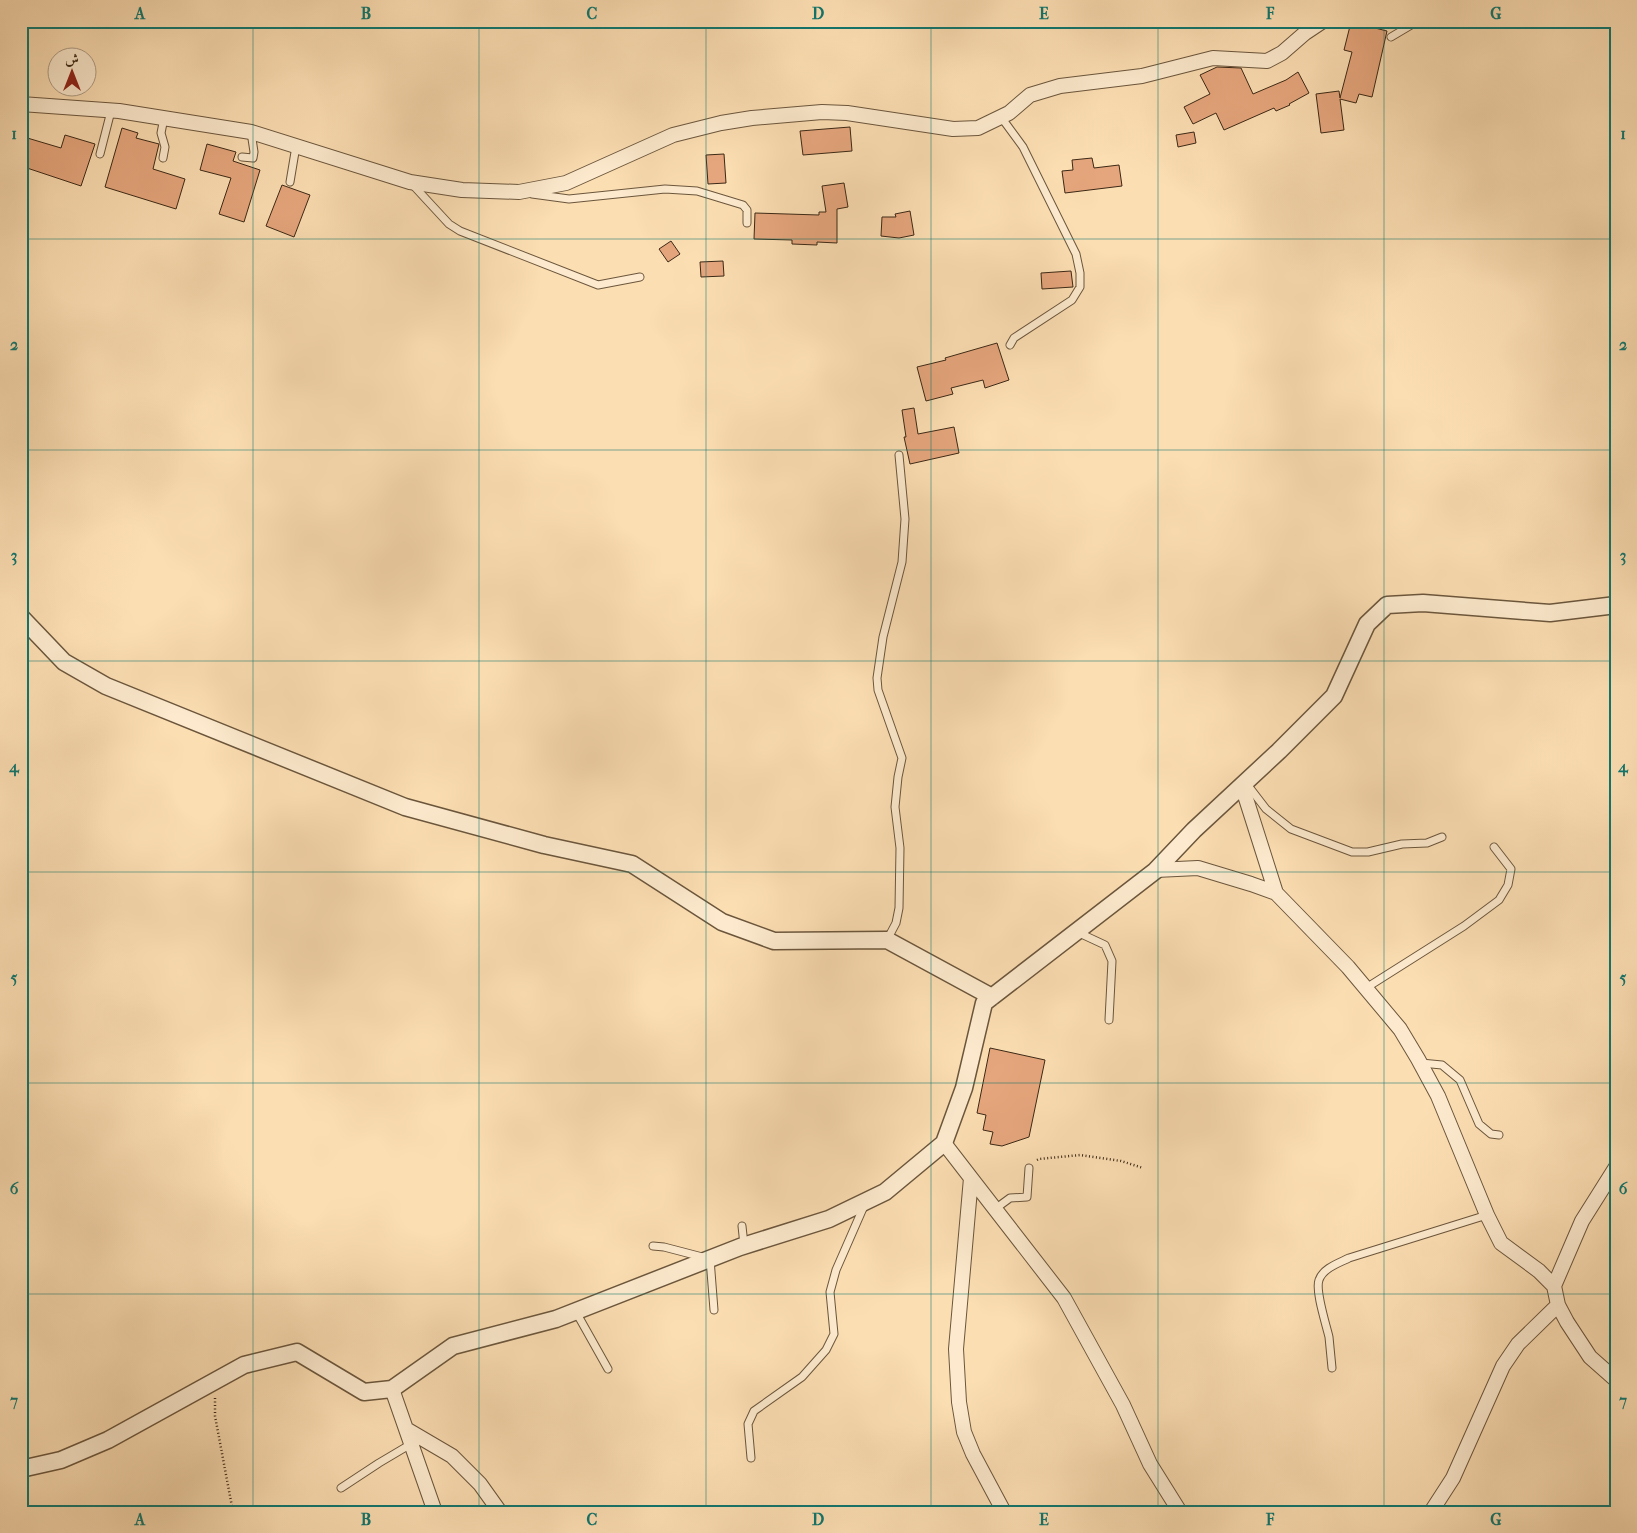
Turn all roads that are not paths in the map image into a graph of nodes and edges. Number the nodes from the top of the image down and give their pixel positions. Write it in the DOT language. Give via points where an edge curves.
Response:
graph roads {
  1 [pos="1323,21"];
  2 [pos="1418,21"];
  3 [pos="1391,36"];
  4 [pos="21,104"];
  5 [pos="111,111"];
  6 [pos="1001,117"];
  7 [pos="164,118"];
  8 [pos="251,132"];
  9 [pos="296,146"];
  10 [pos="100,154"];
  11 [pos="242,157"];
  12 [pos="163,158"];
  13 [pos="290,182"];
  14 [pos="410,182"];
  15 [pos="519,192"];
  16 [pos="747,223"];
  17 [pos="640,277"];
  18 [pos="1010,345"];
  19 [pos="900,455"];
  20 [pos="1616,605"];
  21 [pos="21,617"];
  22 [pos="1244,784"];
  23 [pos="1442,836"];
  24 [pos="1494,848"];
  25 [pos="1156,870"];
  26 [pos="1276,893"];
  27 [pos="1076,932"];
  28 [pos="887,940"];
  29 [pos="1366,988"];
  30 [pos="992,996"];
  31 [pos="1108,1020"];
  32 [pos="1420,1063"];
  33 [pos="1500,1135"];
  34 [pos="944,1143"];
  35 [pos="1616,1167"];
  36 [pos="1029,1168"];
  37 [pos="971,1178"];
  38 [pos="867,1201"];
  39 [pos="995,1209"];
  40 [pos="1487,1215"];
  41 [pos="742,1226"];
  42 [pos="653,1246"];
  43 [pos="744,1246"];
  44 [pos="710,1259"];
  45 [pos="1554,1286"];
  46 [pos="1558,1305"];
  47 [pos="714,1310"];
  48 [pos="576,1311"];
  49 [pos="1332,1368"];
  50 [pos="608,1369"];
  51 [pos="1616,1380"];
  52 [pos="392,1389"];
  53 [pos="406,1428"];
  54 [pos="412,1444"];
  55 [pos="751,1458"];
  56 [pos="21,1469"];
  57 [pos="341,1488"];
  58 [pos="435,1512"];
  59 [pos="500,1512"];
  60 [pos="1004,1512"];
  61 [pos="1180,1512"];
  62 [pos="1431,1512"];
  1 -- 6 [label="street" via="1267,61 1213,58 1142,76 1060,86 1030,96"];
  2 -- 3 [label="lane"];
  4 -- 5 [label="street"];
  5 -- 7 [label="street"];
  5 -- 10 [label="lane"];
  6 -- 15 [label="street" via="978,128 953,130 847,113 752,118 674,135 566,183"];
  6 -- 18 [label="lane" via="1023,146 1076,254 1080,273 1080,287 1072,300 1014,338"];
  7 -- 8 [label="street"];
  7 -- 12 [label="lane" via="161,133 165,147"];
  8 -- 9 [label="street"];
  8 -- 11 [label="lane" via="253,158"];
  9 -- 13 [label="lane"];
  9 -- 14 [label="street"];
  14 -- 15 [label="street" via="462,190"];
  14 -- 17 [label="lane" via="449,224 460,231 598,285"];
  15 -- 16 [label="lane" via="569,199 665,189 697,191 743,205 748,210"];
  19 -- 28 [label="lane" via="905,519 902,562 883,637 877,678 878,690 902,758 895,807 900,848 900,908"];
  20 -- 22 [label="street" via="1550,613 1423,603 1387,605 1367,624 1334,696"];
  21 -- 28 [label="street" via="64,662 106,686 405,807 544,845 632,864 722,922 774,941"];
  22 -- 23 [label="lane" via="1266,809 1291,829 1352,852 1427,843"];
  22 -- 25 [label="street"];
  22 -- 26 [label="street"];
  24 -- 29 [label="lane" via="1511,869 1508,885 1499,900"];
  25 -- 26 [label="street" via="1198,868"];
  25 -- 27 [label="street"];
  26 -- 29 [label="street"];
  27 -- 30 [label="street"];
  27 -- 31 [label="lane" via="1105,945 1112,961"];
  28 -- 30 [label="street"];
  29 -- 32 [label="street" via="1400,1028"];
  30 -- 34 [label="street" via="984,1003 964,1088"];
  32 -- 33 [label="lane" via="1442,1065 1460,1080 1479,1124 1491,1134"];
  32 -- 40 [label="street" via="1438,1096"];
  34 -- 37 [label="street"];
  34 -- 38 [label="street" via="885,1192"];
  35 -- 45 [label="street" via="1582,1221"];
  36 -- 39 [label="lane" via="1027,1197 1010,1198"];
  37 -- 39 [label="street"];
  37 -- 60 [label="street" via="956,1349 959,1402 964,1432"];
  38 -- 43 [label="street" via="829,1219"];
  38 -- 55 [label="lane" via="836,1270 830,1292 834,1334 826,1350 802,1377 754,1411 748,1424"];
  39 -- 61 [label="street" via="1064,1298 1124,1405 1150,1464"];
  40 -- 45 [label="street" via="1501,1243 1539,1270"];
  40 -- 49 [label="lane" via="1350,1258 1322,1274 1318,1281 1319,1291"];
  41 -- 43 [label="lane"];
  42 -- 44 [label="lane"];
  43 -- 44 [label="street"];
  44 -- 47 [label="lane"];
  44 -- 48 [label="street"];
  45 -- 46 [label="street"];
  46 -- 51 [label="street" via="1590,1357"];
  46 -- 62 [label="street" via="1518,1344 1502,1366 1453,1478"];
  48 -- 50 [label="lane"];
  48 -- 52 [label="street" via="453,1346"];
  52 -- 53 [label="street"];
  52 -- 56 [label="street" via="364,1392 298,1352 244,1365 108,1440 61,1460"];
  53 -- 54 [label="street"];
  53 -- 59 [label="street" via="452,1456 480,1484"];
  54 -- 57 [label="lane"];
  54 -- 58 [label="street"];
}
